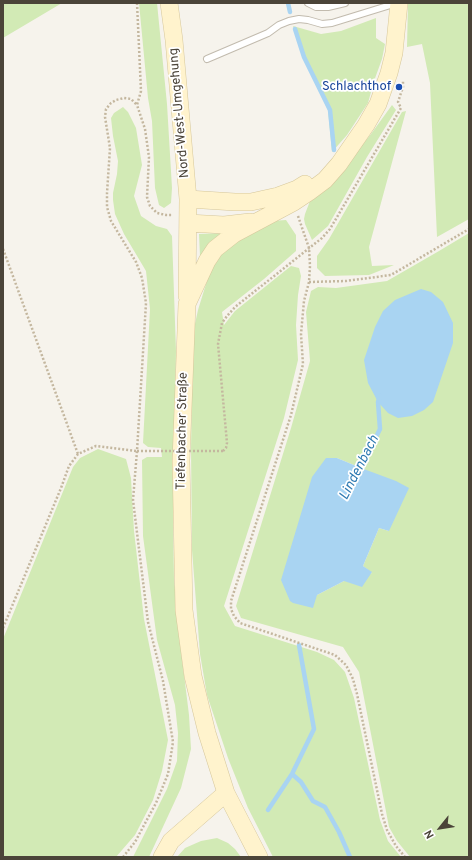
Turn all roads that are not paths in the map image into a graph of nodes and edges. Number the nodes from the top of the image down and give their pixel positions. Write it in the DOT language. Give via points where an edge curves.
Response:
graph roads {
  1 [pos="169,3"];
  2 [pos="308,3"];
  3 [pos="345,3"];
  4 [pos="398,3"];
  5 [pos="207,59"];
  6 [pos="350,148"];
  7 [pos="188,212"];
  8 [pos="264,218"];
  9 [pos="187,304"];
  10 [pos="226,793"];
  11 [pos="162,857"];
  12 [pos="259,857"];
  1 -- 7 [label="main road, Nord-West-Umgehung"];
  2 -- 3 [label="lane" via="316,7"];
  4 -- 5 [label="lane" via="332,23 322,24 299,19 289,21 268,33"];
  4 -- 6 [label="main road, Tiefenbacher Straße" via="390,73 378,104"];
  6 -- 7 [label="main road, Tiefenbacher Straße" via="337,161 297,189 267,200"];
  6 -- 8 [label="main road, Tiefenbacher Straße" via="325,180 294,202"];
  7 -- 8 [label="main road, Tiefenbacher Straße" via="224,225"];
  7 -- 9 [label="main road, Nord-West-Umgehung"];
  8 -- 9 [label="main road, Tiefenbacher Straße" via="234,234 215,249"];
  9 -- 10 [label="main road, Tiefenbacher Straße" via="181,469 184,610 193,676"];
  10 -- 11 [label="main road" via="171,840"];
  10 -- 12 [label="main road"];
}
